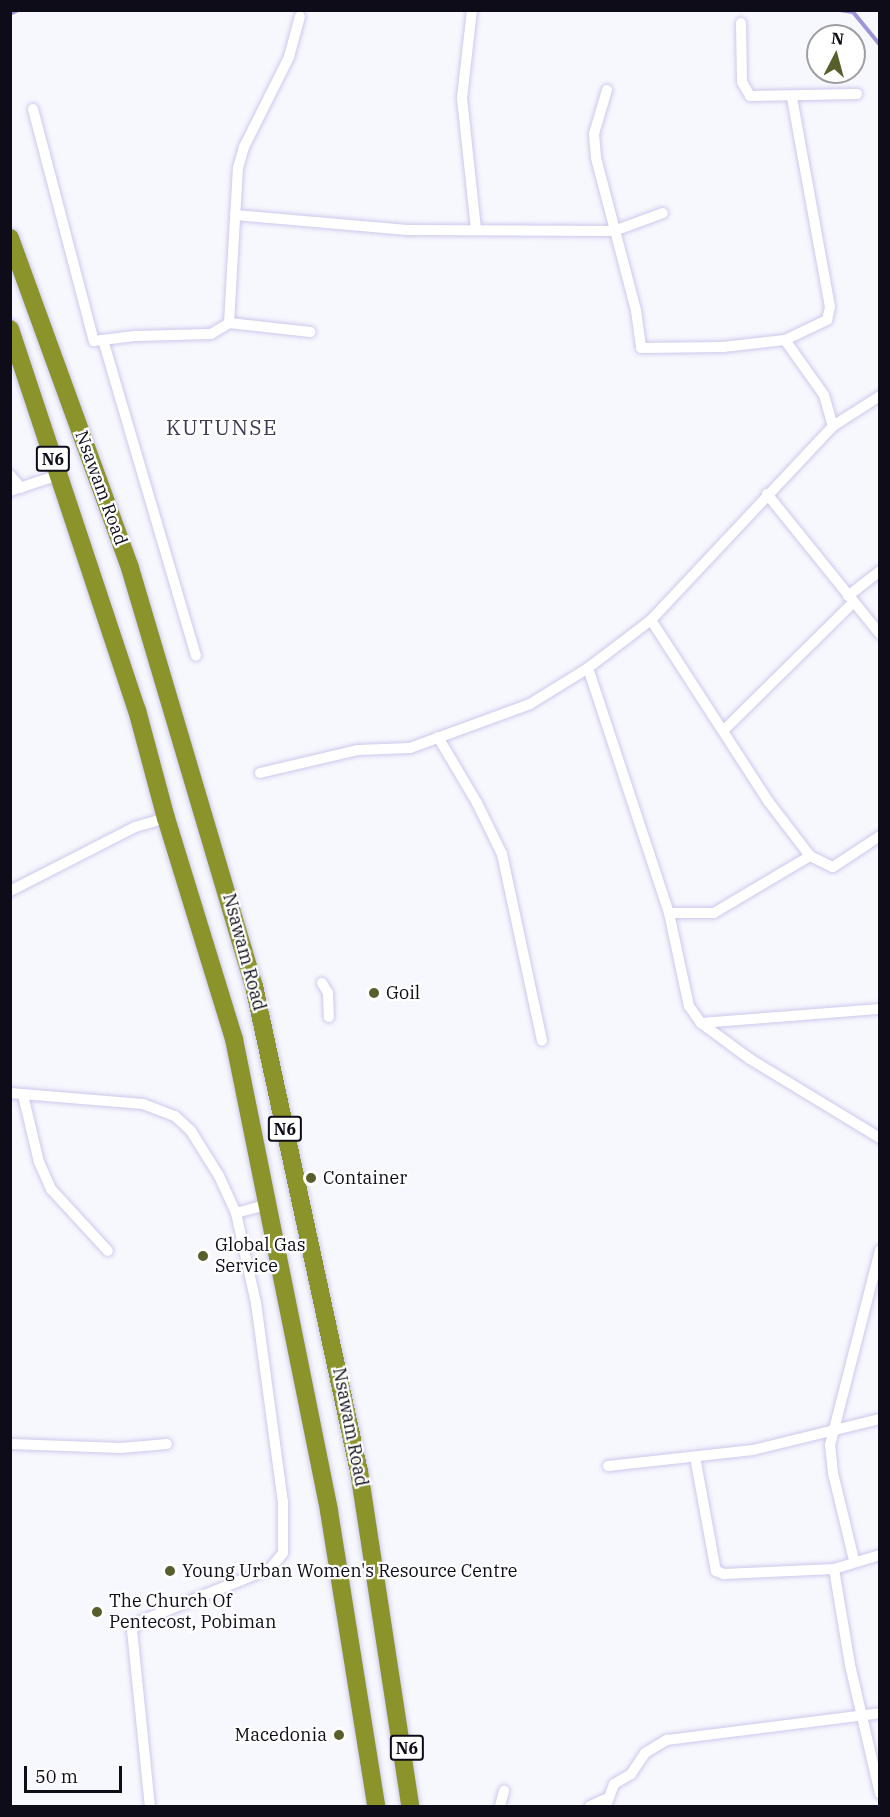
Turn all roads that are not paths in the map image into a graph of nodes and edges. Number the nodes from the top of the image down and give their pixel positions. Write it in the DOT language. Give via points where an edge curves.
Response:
graph roads {
  1 [pos="472,10"];
  2 [pos="300,16"];
  3 [pos="741,23"];
  4 [pos="607,90"];
  5 [pos="857,94"];
  6 [pos="792,97"];
  7 [pos="33,109"];
  8 [pos="663,213"];
  9 [pos="235,215"];
  10 [pos="476,228"];
  11 [pos="614,231"];
  12 [pos="10,237"];
  13 [pos="24,270"];
  14 [pos="10,284"];
  15 [pos="229,323"];
  16 [pos="10,329"];
  17 [pos="311,332"];
  18 [pos="103,340"];
  19 [pos="785,340"];
  20 [pos="879,396"];
  21 [pos="833,426"];
  22 [pos="59,475"];
  23 [pos="10,476"];
  24 [pos="16,489"];
  25 [pos="767,494"];
  26 [pos="879,571"];
  27 [pos="851,599"];
  28 [pos="651,620"];
  29 [pos="879,634"];
  30 [pos="196,656"];
  31 [pos="588,668"];
  32 [pos="724,730"];
  33 [pos="438,737"];
  34 [pos="260,773"];
  35 [pos="166,818"];
  36 [pos="878,840"];
  37 [pos="810,856"];
  38 [pos="10,891"];
  39 [pos="669,913"];
  40 [pos="322,982"];
  41 [pos="879,1008"];
  42 [pos="329,1017"];
  43 [pos="701,1023"];
  44 [pos="542,1041"];
  45 [pos="10,1093"];
  46 [pos="23,1095"];
  47 [pos="879,1138"];
  48 [pos="269,1204"];
  49 [pos="236,1213"];
  50 [pos="879,1250"];
  51 [pos="108,1251"];
  52 [pos="879,1419"];
  53 [pos="834,1432"];
  54 [pos="10,1444"];
  55 [pos="167,1444"];
  56 [pos="695,1457"];
  57 [pos="608,1466"];
  58 [pos="879,1555"];
  59 [pos="854,1560"];
  60 [pos="834,1569"];
  61 [pos="392,1690"];
  62 [pos="879,1713"];
  63 [pos="862,1716"];
  64 [pos="365,1734"];
  65 [pos="504,1791"];
  66 [pos="879,1794"];
  67 [pos="606,1803"];
  68 [pos="150,1806"];
  69 [pos="363,1806"];
  70 [pos="376,1806"];
  71 [pos="410,1806"];
  72 [pos="422,1806"];
  73 [pos="500,1806"];
  74 [pos="590,1806"];
  1 -- 10 [label="street" via="462,98"];
  2 -- 9 [label="street" via="289,57 244,147"];
  3 -- 6 [label="street" via="745,90 750,96"];
  4 -- 11 [label="street" via="594,134"];
  5 -- 6 [label="street"];
  6 -- 19 [label="street" via="830,307 822,325"];
  7 -- 18 [label="street" via="94,342"];
  8 -- 11 [label="street"];
  9 -- 10 [label="street" via="408,230"];
  9 -- 15 [label="street"];
  10 -- 11 [label="street"];
  11 -- 19 [label="street" via="641,348 723,347"];
  12 -- 13 [label="highway, Nsawam Road / N6"];
  13 -- 14 [label="highway"];
  13 -- 61 [label="highway, Nsawam Road / N6" via="130,568 255,986 357,1459"];
  15 -- 17 [label="street"];
  15 -- 18 [label="street" via="205,336"];
  16 -- 22 [label="highway, Nsawam Road / N6"];
  18 -- 30 [label="street"];
  19 -- 21 [label="street" via="824,395"];
  20 -- 21 [label="street"];
  21 -- 25 [label="street"];
  22 -- 24 [label="street"];
  22 -- 35 [label="highway, Nsawam Road / N6" via="134,699"];
  23 -- 24 [label="street"];
  25 -- 27 [label="street"];
  25 -- 28 [label="street"];
  26 -- 27 [label="street"];
  27 -- 29 [label="street"];
  27 -- 32 [label="street"];
  28 -- 31 [label="street"];
  28 -- 32 [label="street"];
  31 -- 33 [label="street" via="530,704"];
  31 -- 39 [label="street"];
  32 -- 37 [label="street" via="768,801"];
  33 -- 34 [label="street" via="410,748 365,748"];
  33 -- 44 [label="street" via="477,802 502,854"];
  35 -- 38 [label="street" via="135,827"];
  35 -- 48 [label="highway, Nsawam Road / N6" via="234,1039"];
  36 -- 37 [label="street" via="832,867"];
  37 -- 39 [label="street" via="714,914"];
  39 -- 43 [label="street" via="689,1006"];
  40 -- 42 [label="street" via="328,993"];
  41 -- 43 [label="street"];
  43 -- 47 [label="street" via="750,1059"];
  45 -- 46 [label="street"];
  46 -- 49 [label="street" via="142,1104 175,1116 191,1131"];
  46 -- 51 [label="street" via="39,1162 51,1189"];
  48 -- 49 [label="street"];
  48 -- 64 [label="highway, Nsawam Road / N6" via="329,1511"];
  49 -- 68 [label="street" via="268,1377 283,1502 283,1553 271,1568 141,1622 132,1630"];
  50 -- 53 [label="street"];
  52 -- 53 [label="street"];
  53 -- 56 [label="street" via="753,1450"];
  53 -- 59 [label="street" via="830,1459"];
  54 -- 55 [label="street" via="110,1448"];
  56 -- 57 [label="street"];
  56 -- 60 [label="street" via="716,1571 724,1574"];
  58 -- 59 [label="street"];
  59 -- 60 [label="street"];
  60 -- 63 [label="street"];
  61 -- 71 [label="highway, Nsawam Road / N6"];
  61 -- 72 [label="highway, Nsawam Road / N6"];
  62 -- 63 [label="street"];
  63 -- 66 [label="street"];
  63 -- 67 [label="street" via="667,1740 645,1753 631,1774 614,1784"];
  64 -- 69 [label="highway, Nsawam Road / N6"];
  64 -- 70 [label="highway, Nsawam Road / N6"];
  65 -- 73 [label="street"];
  67 -- 74 [label="street"];
}
